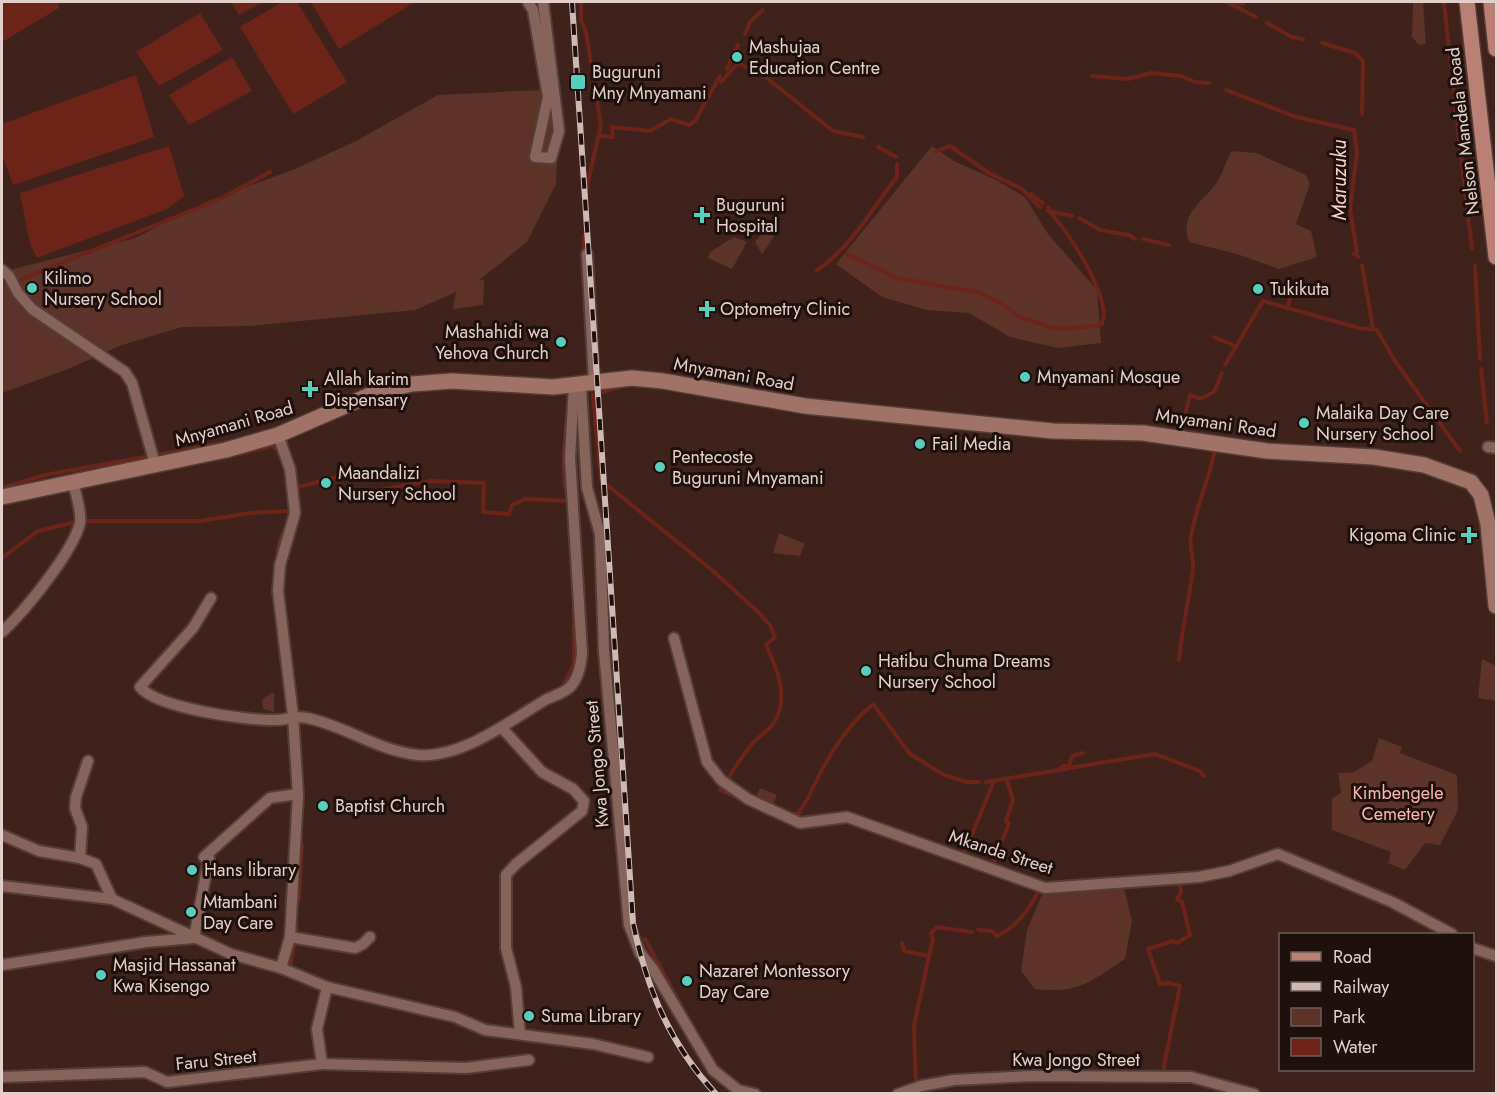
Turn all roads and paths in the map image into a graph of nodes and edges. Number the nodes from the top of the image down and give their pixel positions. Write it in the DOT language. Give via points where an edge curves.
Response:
graph roads {
  1 [pos="528,2"];
  2 [pos="543,2"];
  3 [pos="1467,2"];
  4 [pos="1491,2"];
  5 [pos="1497,49"];
  6 [pos="587,254"];
  7 [pos="1497,256"];
  8 [pos="2,270"];
  9 [pos="583,383"];
  10 [pos="278,435"];
  11 [pos="158,466"];
  12 [pos="73,481"];
  13 [pos="2,497"];
  14 [pos="211,598"];
  15 [pos="1497,606"];
  16 [pos="2,632"];
  17 [pos="674,638"];
  18 [pos="293,716"];
  19 [pos="502,728"];
  20 [pos="88,761"];
  21 [pos="298,794"];
  22 [pos="2,835"];
  23 [pos="80,858"];
  24 [pos="2,886"];
  25 [pos="112,899"];
  26 [pos="1450,933"];
  27 [pos="290,937"];
  28 [pos="370,937"];
  29 [pos="194,938"];
  30 [pos="1474,948"];
  31 [pos="1497,956"];
  32 [pos="2,965"];
  33 [pos="281,968"];
  34 [pos="327,987"];
  35 [pos="520,1034"];
  36 [pos="648,1058"];
  37 [pos="529,1060"];
  38 [pos="322,1065"];
  39 [pos="2,1077"];
  40 [pos="754,1094"];
  41 [pos="898,1094"];
  42 [pos="1254,1094"];
  1 -- 2 [label="street" via="533,10 548,97 535,157 551,158 559,130"];
  3 -- 7 [label="main road, Nelson Mandela Road"];
  4 -- 5 [label="main road"];
  6 -- 9 [label="street"];
  8 -- 11 [label="street" via="32,309 125,372"];
  9 -- 10 [label="street, Mnyamani Road" via="524,387 452,381 412,384 369,395"];
  9 -- 15 [label="street, Mnyamani Road" via="632,378 663,381 805,406 1053,431 1143,433 1276,452 1381,458 1424,465 1471,482 1480,495 1488,524"];
  9 -- 19 [label="street, Kwa Jongo Street" via="570,458 581,668 566,691"];
  9 -- 40 [label="street, Kwa Jongo Street" via="587,488 600,534 604,651 629,925 640,953 713,1070 738,1090"];
  10 -- 11 [label="street, Mnyamani Road"];
  10 -- 18 [label="street" via="290,469 296,513 280,564 278,591"];
  11 -- 12 [label="street, Mnyamani Road"];
  12 -- 13 [label="street, Mnyamani Road"];
  12 -- 16 [label="street" via="80,521 67,553"];
  14 -- 18 [label="street" via="181,643 140,687 179,706 259,719"];
  17 -- 26 [label="street, Mkanda Street" via="714,772 748,799 800,823 847,817 1045,888 1199,877 1278,854 1400,905"];
  18 -- 19 [label="street, Kwa Jongo Street" via="339,728 378,747 421,755 469,745"];
  18 -- 21 [label="street"];
  19 -- 35 [label="street" via="543,772 573,789 584,801 582,811 506,875 506,948 516,987"];
  20 -- 23 [label="street" via="75,808 82,828"];
  21 -- 27 [label="street"];
  21 -- 29 [label="street" via="270,798 204,857 209,858"];
  22 -- 23 [label="street" via="39,851"];
  23 -- 25 [label="street" via="98,866"];
  24 -- 25 [label="street"];
  25 -- 29 [label="street"];
  27 -- 28 [label="street" via="355,948"];
  27 -- 33 [label="street"];
  29 -- 32 [label="street"];
  29 -- 33 [label="street" via="231,954"];
  30 -- 31 [label="street"];
  33 -- 34 [label="street"];
  34 -- 35 [label="street" via="455,1017 485,1030"];
  34 -- 38 [label="street" via="317,1029"];
  35 -- 36 [label="street" via="593,1044"];
  37 -- 38 [label="street, Faru Street" via="466,1068"];
  38 -- 39 [label="street, Faru Street" via="167,1082 145,1072"];
  41 -- 42 [label="street, Kwa Jongo Street" via="954,1080 1032,1076 1191,1077"];
}
